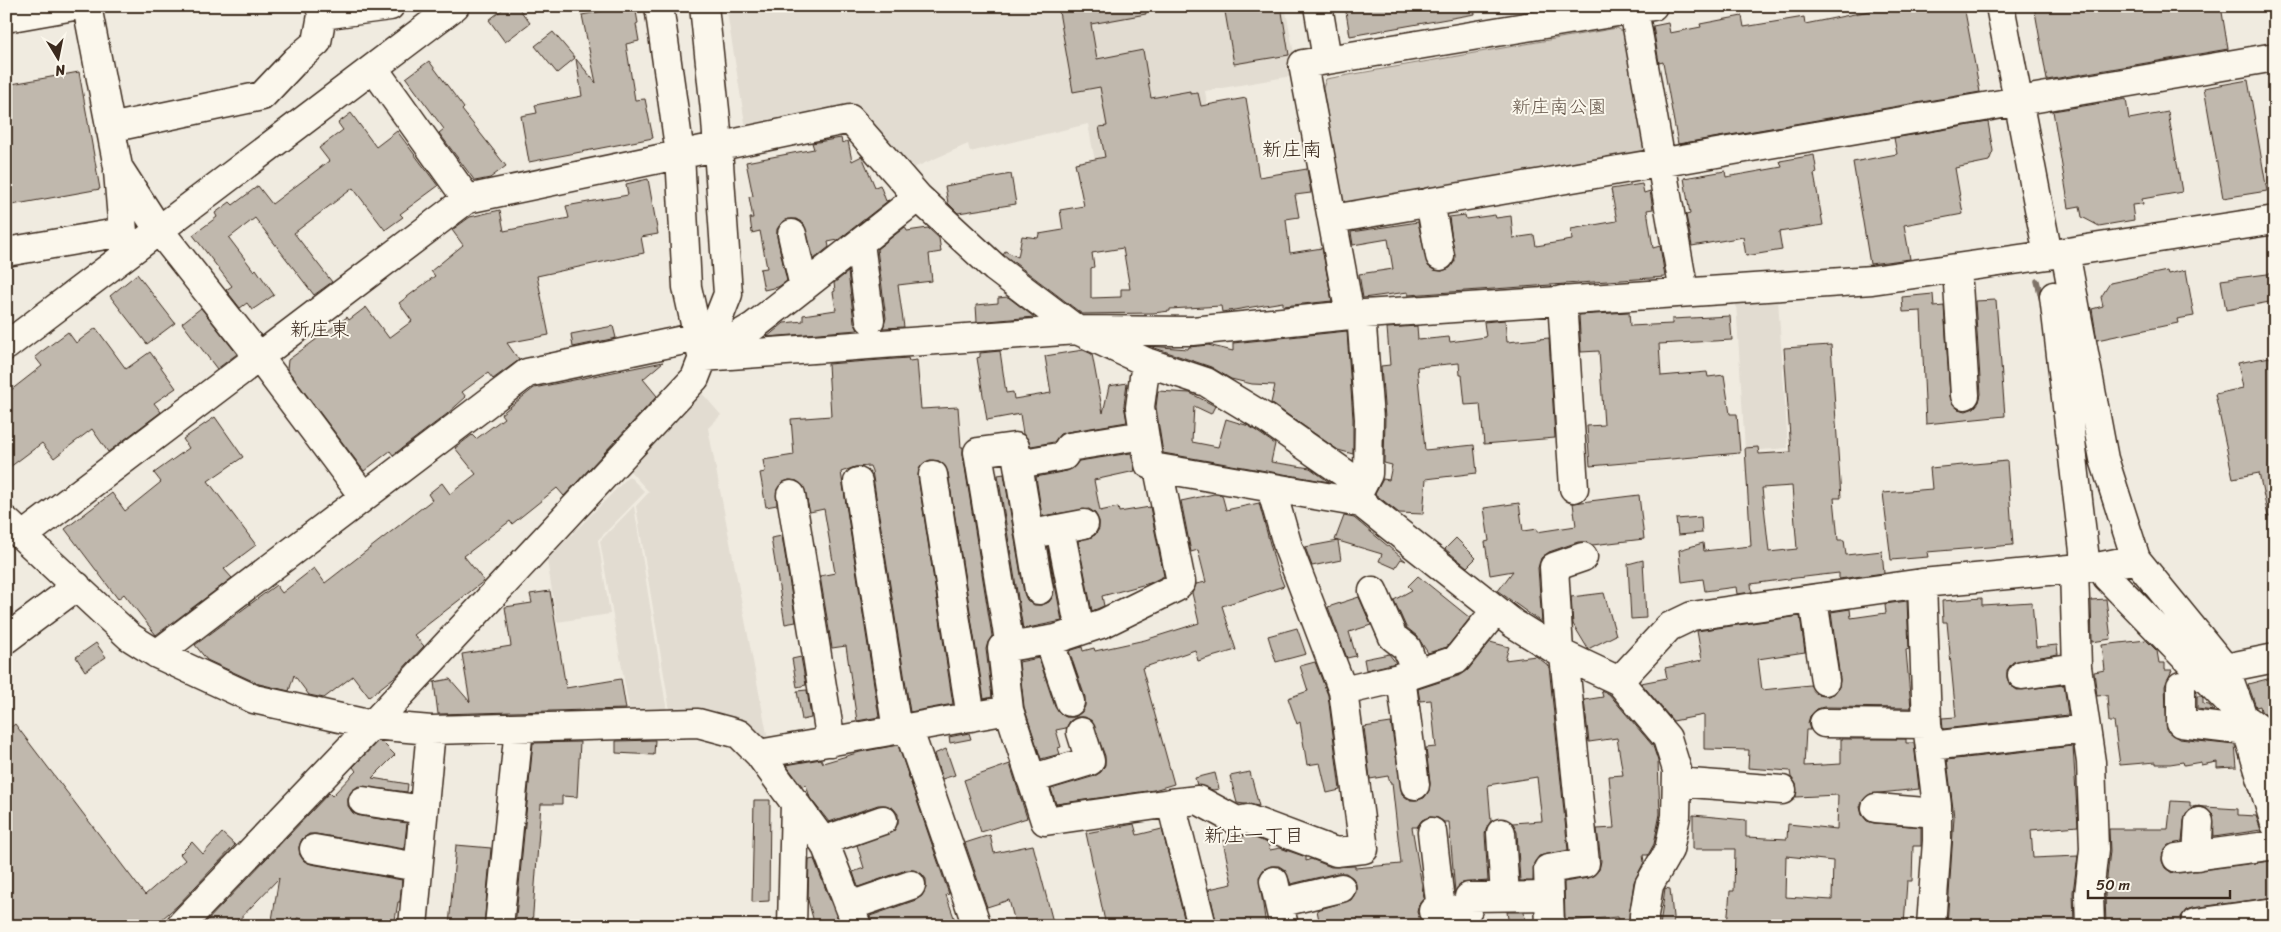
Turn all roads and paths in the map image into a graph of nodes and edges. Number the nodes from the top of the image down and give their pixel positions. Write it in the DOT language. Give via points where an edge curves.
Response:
graph roads {
  1 [pos="74,6"];
  2 [pos="87,6"];
  3 [pos="390,6"];
  4 [pos="455,6"];
  5 [pos="659,6"];
  6 [pos="704,6"];
  7 [pos="1318,6"];
  8 [pos="2000,6"];
  9 [pos="1644,8"];
  10 [pos="321,11"];
  11 [pos="6,18"];
  12 [pos="2275,57"];
  13 [pos="1327,60"];
  14 [pos="374,69"];
  15 [pos="2017,101"];
  16 [pos="110,128"];
  17 [pos="718,147"];
  18 [pos="680,154"];
  19 [pos="1661,162"];
  20 [pos="118,167"];
  21 [pos="918,197"];
  22 [pos="467,199"];
  23 [pos="1430,202"];
  24 [pos="1333,219"];
  25 [pos="2275,220"];
  26 [pos="158,229"];
  27 [pos="792,234"];
  28 [pos="860,243"];
  29 [pos="6,252"];
  30 [pos="2057,253"];
  31 [pos="1440,256"];
  32 [pos="1957,268"];
  33 [pos="804,287"];
  34 [pos="1684,292"];
  35 [pos="2054,296"];
  36 [pos="1562,300"];
  37 [pos="1355,315"];
  38 [pos="870,320"];
  39 [pos="1077,330"];
  40 [pos="6,346"];
  41 [pos="700,347"];
  42 [pos="259,357"];
  43 [pos="1146,362"];
  44 [pos="1965,395"];
  45 [pos="1144,435"];
  46 [pos="1018,464"];
  47 [pos="1158,468"];
  48 [pos="933,475"];
  49 [pos="858,482"];
  50 [pos="1271,488"];
  51 [pos="1574,488"];
  52 [pos="790,495"];
  53 [pos="364,497"];
  54 [pos="1359,499"];
  55 [pos="14,528"];
  56 [pos="1062,529"];
  57 [pos="1583,557"];
  58 [pos="2136,560"];
  59 [pos="2087,568"];
  60 [pos="1922,583"];
  61 [pos="77,586"];
  62 [pos="1039,590"];
  63 [pos="1373,591"];
  64 [pos="1813,598"];
  65 [pos="1496,610"];
  66 [pos="1080,631"];
  67 [pos="6,638"];
  68 [pos="1049,640"];
  69 [pos="1010,647"];
  70 [pos="1562,653"];
  71 [pos="157,654"];
  72 [pos="2275,658"];
  73 [pos="2077,667"];
  74 [pos="2224,668"];
  75 [pos="1408,675"];
  76 [pos="2022,675"];
  77 [pos="1619,681"];
  78 [pos="1825,681"];
  79 [pos="2181,686"];
  80 [pos="1343,691"];
  81 [pos="1070,702"];
  82 [pos="1009,710"];
  83 [pos="971,717"];
  84 [pos="1824,723"];
  85 [pos="2245,724"];
  86 [pos="372,725"];
  87 [pos="519,728"];
  88 [pos="902,729"];
  89 [pos="2086,729"];
  90 [pos="431,730"];
  91 [pos="1081,732"];
  92 [pos="1929,735"];
  93 [pos="831,742"];
  94 [pos="2275,746"];
  95 [pos="759,754"];
  96 [pos="1031,779"];
  97 [pos="1677,782"];
  98 [pos="1415,785"];
  99 [pos="1782,790"];
  100 [pos="363,801"];
  101 [pos="795,802"];
  102 [pos="1171,803"];
  103 [pos="1876,808"];
  104 [pos="423,810"];
  105 [pos="1937,814"];
  106 [pos="883,820"];
  107 [pos="2199,822"];
  108 [pos="2275,824"];
  109 [pos="1432,832"];
  110 [pos="1501,833"];
  111 [pos="823,840"];
  112 [pos="2275,845"];
  113 [pos="314,849"];
  114 [pos="418,867"];
  115 [pos="910,885"];
  116 [pos="1341,888"];
  117 [pos="1505,896"];
  118 [pos="1549,896"];
  119 [pos="1279,903"];
  120 [pos="2275,912"];
  121 [pos="854,916"];
  122 [pos="2194,918"];
  123 [pos="180,926"];
  124 [pos="413,926"];
  125 [pos="499,926"];
  126 [pos="792,926"];
  127 [pos="977,926"];
  128 [pos="1202,926"];
  129 [pos="1550,926"];
  130 [pos="1644,926"];
  131 [pos="1931,926"];
  132 [pos="2090,926"];
  1 -- 11 [label="street"];
  2 -- 16 [label="street"];
  3 -- 10 [label="street"];
  4 -- 14 [label="street"];
  5 -- 18 [label="street"];
  6 -- 17 [label="street"];
  7 -- 13 [label="street"];
  8 -- 15 [label="street"];
  9 -- 13 [label="street"];
  9 -- 19 [label="street"];
  10 -- 16 [label="street" via="317,42 262,96"];
  12 -- 15 [label="street"];
  13 -- 24 [label="street" via="1303,64"];
  14 -- 22 [label="street"];
  14 -- 26 [label="street"];
  15 -- 19 [label="street"];
  15 -- 30 [label="street"];
  16 -- 20 [label="street"];
  17 -- 18 [label="street"];
  17 -- 21 [label="street" via="850,119"];
  17 -- 41 [label="street" via="728,294"];
  18 -- 22 [label="street"];
  18 -- 41 [label="street" via="687,287"];
  19 -- 23 [label="street"];
  19 -- 34 [label="street"];
  20 -- 26 [label="street"];
  20 -- 29 [label="street" via="123,232"];
  21 -- 28 [label="street"];
  21 -- 39 [label="street" via="995,268"];
  22 -- 42 [label="street"];
  23 -- 24 [label="street"];
  23 -- 31 [label="street"];
  24 -- 37 [label="street"];
  25 -- 30 [label="street"];
  26 -- 40 [label="street"];
  26 -- 42 [label="street"];
  27 -- 33 [label="street"];
  28 -- 33 [label="street"];
  28 -- 38 [label="street"];
  30 -- 32 [label="street"];
  30 -- 58 [label="street" via="2104,458"];
  32 -- 34 [label="street" via="1872,280"];
  32 -- 44 [label="street"];
  33 -- 41 [label="street" via="754,326"];
  34 -- 36 [label="street"];
  35 -- 59 [label="street"];
  36 -- 37 [label="street"];
  36 -- 51 [label="street"];
  37 -- 39 [label="street" via="1193,331"];
  37 -- 54 [label="street" via="1369,420 1368,474"];
  39 -- 41 [label="street"];
  39 -- 43 [label="street"];
  41 -- 53 [label="street" via="527,373"];
  41 -- 86 [label="street" via="695,378"];
  42 -- 53 [label="street"];
  42 -- 55 [label="street"];
  43 -- 45 [label="street" via="1140,408"];
  43 -- 54 [label="street" via="1206,382 1267,419 1350,477"];
  45 -- 46 [label="street" via="1069,447 1064,456"];
  45 -- 47 [label="street" via="1149,464"];
  46 -- 62 [label="street"];
  46 -- 69 [label="street" via="1016,447 978,452"];
  47 -- 50 [label="street"];
  47 -- 66 [label="street" via="1181,582 1104,623"];
  48 -- 83 [label="street"];
  49 -- 88 [label="street"];
  50 -- 54 [label="street"];
  50 -- 80 [label="street" via="1288,546"];
  52 -- 93 [label="street"];
  53 -- 71 [label="street"];
  54 -- 65 [label="street"];
  55 -- 61 [label="street"];
  56 -- 66 [label="street"];
  57 -- 70 [label="street" via="1554,567"];
  58 -- 59 [label="street"];
  58 -- 74 [label="street"];
  59 -- 60 [label="street"];
  59 -- 73 [label="street"];
  59 -- 85 [label="street" via="2107,577"];
  60 -- 64 [label="street"];
  60 -- 92 [label="street"];
  61 -- 67 [label="street"];
  61 -- 71 [label="street" via="130,637"];
  63 -- 75 [label="street" via="1393,637 1407,648"];
  64 -- 77 [label="street" via="1692,616 1669,627"];
  64 -- 78 [label="street"];
  65 -- 70 [label="street"];
  65 -- 75 [label="street" via="1456,660"];
  66 -- 68 [label="street"];
  68 -- 69 [label="street"];
  68 -- 81 [label="street"];
  69 -- 82 [label="street" via="1002,648"];
  70 -- 77 [label="street"];
  70 -- 118 [label="street" via="1586,863 1548,869"];
  71 -- 86 [label="street" via="254,698"];
  72 -- 74 [label="street"];
  73 -- 76 [label="street"];
  73 -- 89 [label="street"];
  74 -- 85 [label="street"];
  75 -- 80 [label="street"];
  75 -- 98 [label="street"];
  77 -- 97 [label="street" via="1668,738"];
  79 -- 85 [label="street" via="2181,723"];
  80 -- 102 [label="street" via="1364,849 1336,852 1248,819 1237,821 1198,800"];
  82 -- 83 [label="street"];
  82 -- 96 [label="street"];
  83 -- 88 [label="street"];
  84 -- 92 [label="street"];
  85 -- 94 [label="street" via="2259,729"];
  85 -- 108 [label="street"];
  86 -- 90 [label="street"];
  86 -- 123 [label="street"];
  87 -- 90 [label="street"];
  87 -- 95 [label="street" via="698,723 739,734"];
  87 -- 125 [label="street"];
  88 -- 93 [label="street"];
  88 -- 127 [label="street"];
  89 -- 92 [label="street"];
  89 -- 132 [label="street" via="2091,762 2094,848 2089,894"];
  90 -- 104 [label="street"];
  91 -- 96 [label="street" via="1090,762"];
  92 -- 105 [label="street"];
  93 -- 95 [label="street"];
  95 -- 101 [label="street"];
  96 -- 102 [label="street" via="1045,821"];
  97 -- 99 [label="street"];
  97 -- 130 [label="street" via="1676,816 1669,850 1649,885"];
  100 -- 104 [label="street"];
  101 -- 111 [label="street"];
  101 -- 126 [label="street"];
  102 -- 128 [label="street"];
  103 -- 105 [label="street"];
  104 -- 114 [label="street"];
  105 -- 131 [label="street"];
  106 -- 111 [label="street"];
  107 -- 112 [label="street" via="2187,857"];
  109 -- 117 [label="street" via="1437,910 1468,909 1469,897"];
  110 -- 117 [label="street"];
  111 -- 121 [label="street"];
  113 -- 114 [label="street"];
  114 -- 124 [label="street"];
  115 -- 121 [label="street"];
  116 -- 119 [label="street"];
  117 -- 118 [label="street"];
  118 -- 129 [label="street"];
  120 -- 122 [label="street"];
}
